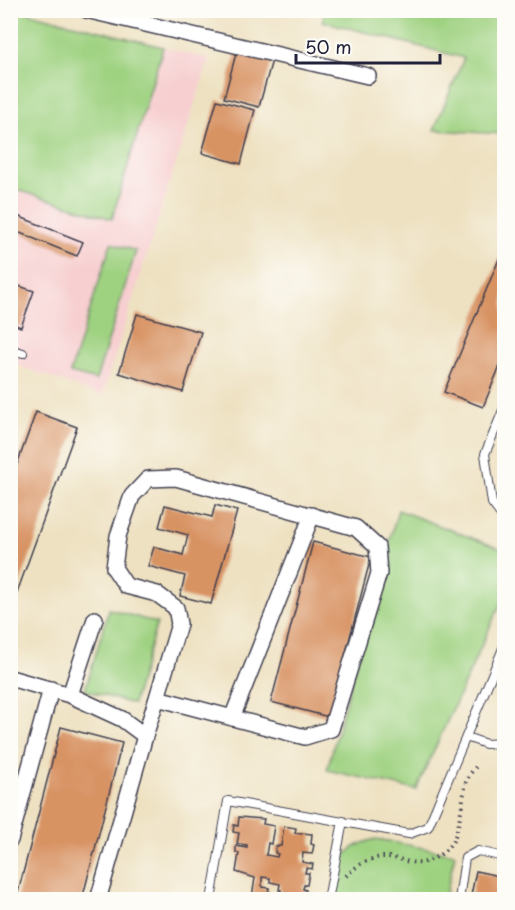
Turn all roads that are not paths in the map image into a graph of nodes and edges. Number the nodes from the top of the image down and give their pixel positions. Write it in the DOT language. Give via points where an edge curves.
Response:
graph roads {
  1 [pos="86,10"];
  2 [pos="368,76"];
  3 [pos="10,349"];
  4 [pos="23,353"];
  5 [pos="504,411"];
  6 [pos="312,515"];
  7 [pos="504,519"];
  8 [pos="95,619"];
  9 [pos="504,646"];
  10 [pos="494,672"];
  11 [pos="504,674"];
  12 [pos="10,678"];
  13 [pos="51,689"];
  14 [pos="70,695"];
  15 [pos="157,698"];
  16 [pos="232,718"];
  17 [pos="145,736"];
  18 [pos="466,737"];
  19 [pos="504,743"];
  20 [pos="343,821"];
  21 [pos="10,840"];
  22 [pos="504,856"];
  23 [pos="98,900"];
  24 [pos="211,900"];
  25 [pos="328,900"];
  26 [pos="459,900"];
  1 -- 2 [label="street"];
  3 -- 4 [label="lane"];
  5 -- 7 [label="lane" via="485,454 492,503"];
  6 -- 15 [label="street" via="176,478 148,479 132,496 118,536 114,568 126,586 157,594 176,608 179,624"];
  6 -- 16 [label="street"];
  6 -- 16 [label="street" via="356,528 376,547 379,573 331,729 305,737"];
  8 -- 14 [label="street"];
  9 -- 10 [label="lane"];
  10 -- 11 [label="lane"];
  10 -- 18 [label="lane"];
  12 -- 13 [label="street"];
  13 -- 14 [label="street"];
  13 -- 21 [label="street"];
  14 -- 17 [label="street" via="122,719"];
  15 -- 16 [label="street"];
  15 -- 17 [label="street"];
  17 -- 23 [label="street"];
  18 -- 19 [label="lane" via="486,744"];
  18 -- 20 [label="lane" via="428,827 409,834"];
  20 -- 24 [label="lane" via="228,801"];
  20 -- 25 [label="lane"];
  22 -- 26 [label="lane" via="478,851 465,858"];
}
